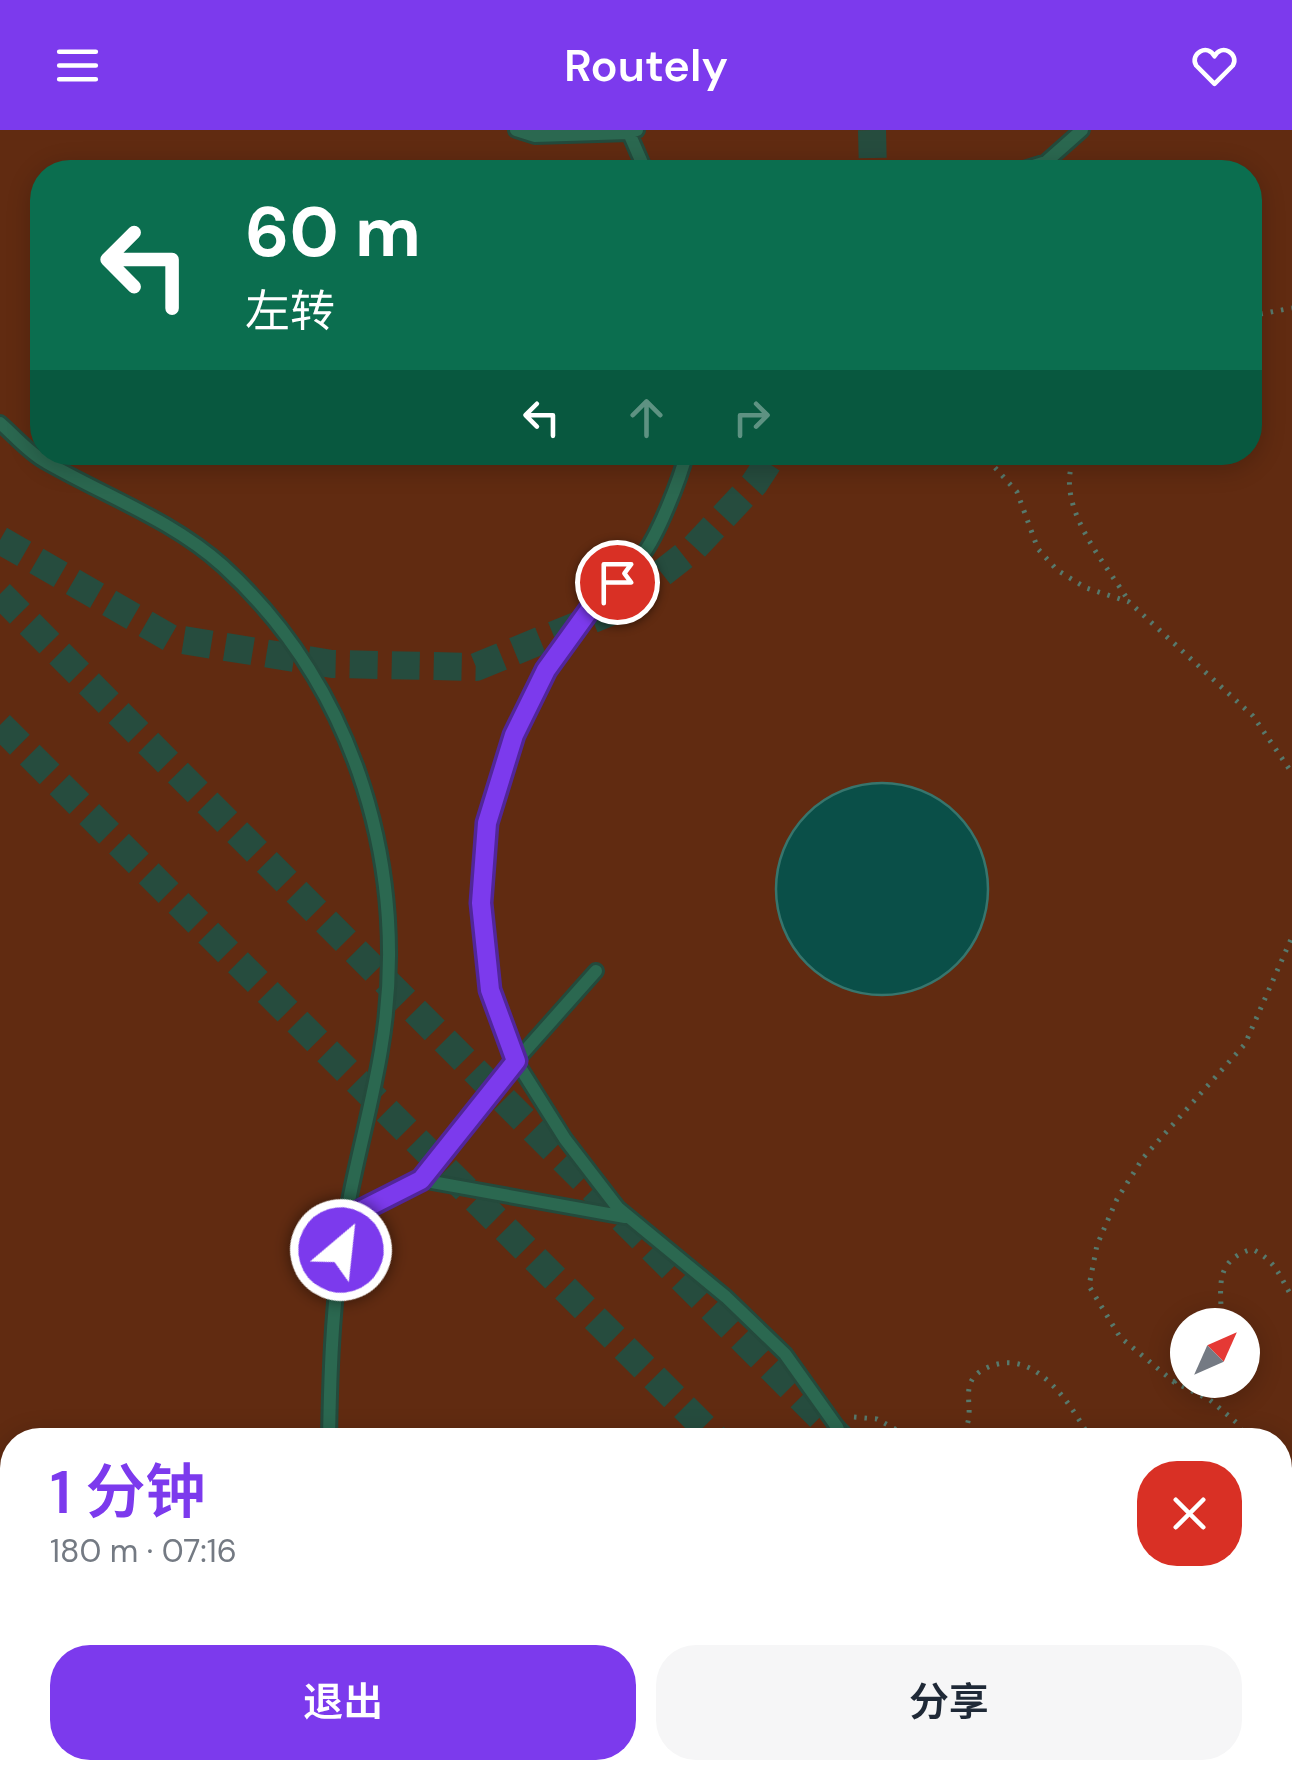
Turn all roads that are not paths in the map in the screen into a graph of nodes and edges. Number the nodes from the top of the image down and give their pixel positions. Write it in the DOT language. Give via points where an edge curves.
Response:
graph roads {
  1 [pos="516,130"];
  2 [pos="1082,130"];
  3 [pos="633,132"];
  4 [pos="642,160"];
  5 [pos="1048,160"];
  6 [pos="0,423"];
  7 [pos="30,449"];
  8 [pos="52,465"];
  9 [pos="684,465"];
  10 [pos="596,971"];
  11 [pos="516,1061"];
  12 [pos="421,1180"];
  13 [pos="628,1217"];
  14 [pos="346,1218"];
  15 [pos="329,1428"];
  16 [pos="836,1428"];
  1 -- 3 [label="lane" via="535,136"];
  2 -- 5 [label="lane"];
  3 -- 4 [label="lane"];
  6 -- 7 [label="lane"];
  8 -- 14 [label="lane" via="222,565 288,637 339,721 373,813 390,928 382,1046"];
  9 -- 11 [label="lane" via="644,554 590,609 546,670 514,735 487,823 481,903 490,990"];
  10 -- 11 [label="lane"];
  11 -- 12 [label="lane"];
  11 -- 13 [label="lane" via="565,1139"];
  12 -- 13 [label="lane"];
  12 -- 14 [label="lane"];
  13 -- 16 [label="lane" via="785,1354"];
  14 -- 15 [label="lane"];
}
